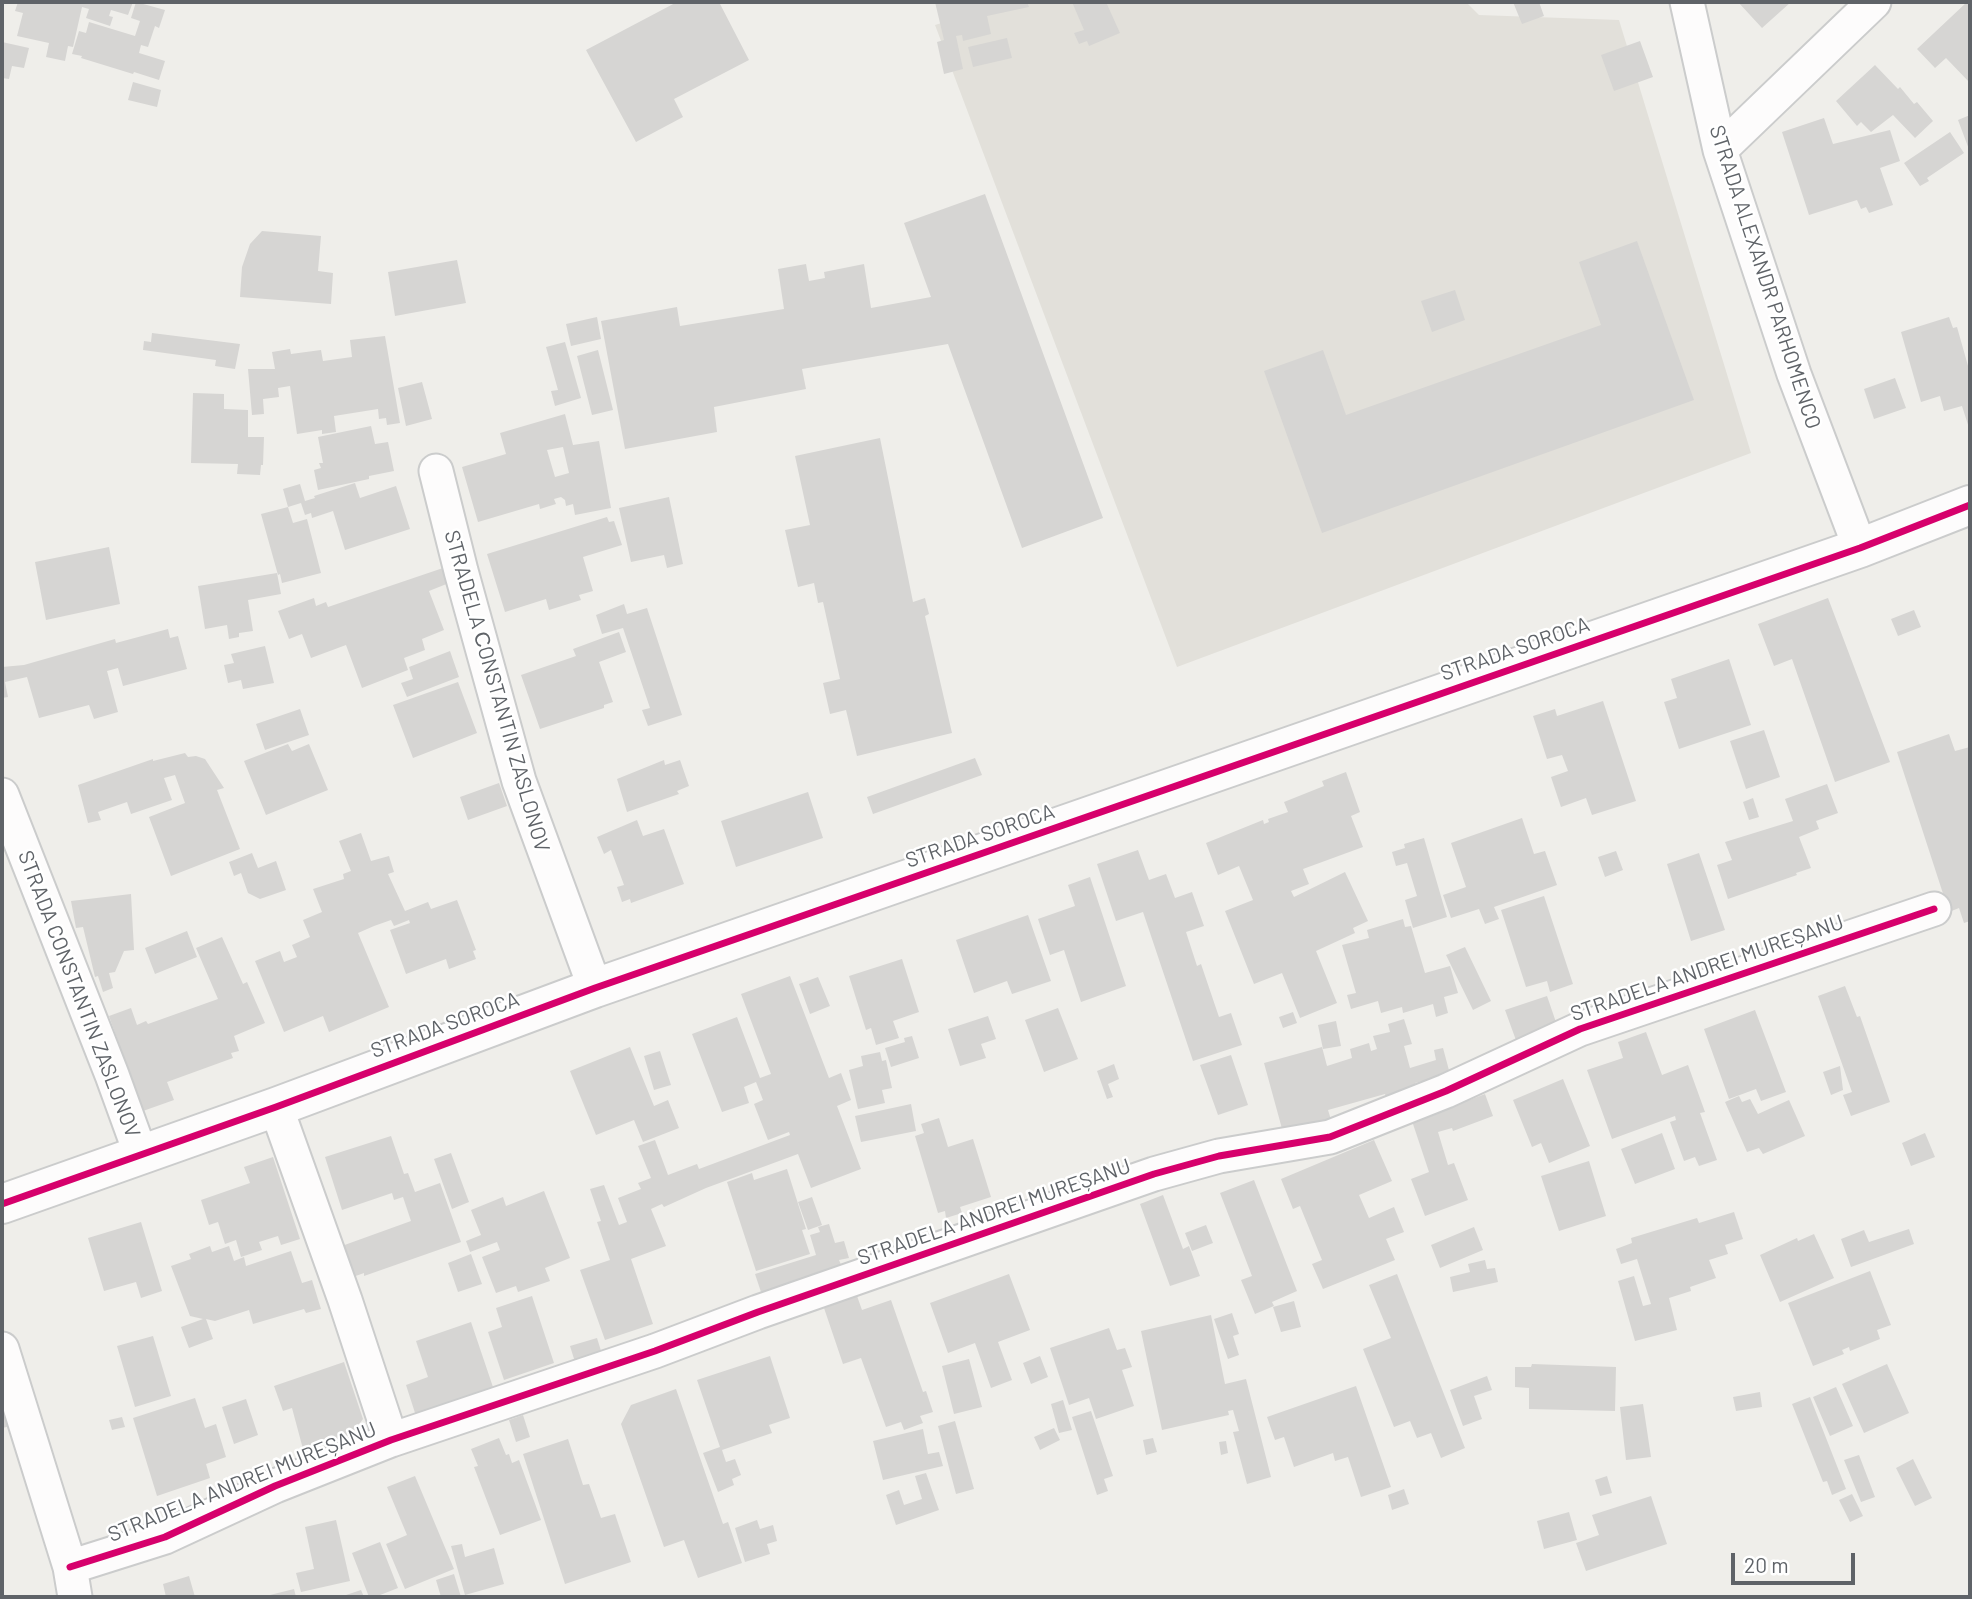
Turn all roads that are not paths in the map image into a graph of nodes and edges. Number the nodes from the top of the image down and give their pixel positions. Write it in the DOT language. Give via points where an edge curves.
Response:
graph roads {
  1 [pos="1687,2"];
  2 [pos="1874,2"];
  3 [pos="1720,150"];
  4 [pos="436,471"];
  5 [pos="1970,505"];
  6 [pos="1860,548"];
  7 [pos="2,795"];
  8 [pos="1934,909"];
  9 [pos="595,988"];
  10 [pos="276,1107"];
  11 [pos="141,1155"];
  12 [pos="2,1204"];
  13 [pos="2,1349"];
  14 [pos="391,1440"];
  15 [pos="72,1582"];
  1 -- 3 [label="street, STRADA ALEXANDR PARHOMENCO"];
  2 -- 3 [label="street"];
  3 -- 6 [label="street, STRADA ALEXANDR PARHOMENCO" via="1794,374"];
  4 -- 9 [label="street, STRADELA СONSTANTIN ZASLONOV" via="519,781"];
  5 -- 6 [label="street, STRADA SOROCA"];
  6 -- 9 [label="street, STRADA SOROCA"];
  7 -- 11 [label="street, STRADA CONSTANTIN ZASLONOV"];
  8 -- 14 [label="street, STRADELA ANDREI MUREȘANU" via="1580,1029 1446,1091 1330,1137 1219,1156 1154,1174"];
  9 -- 10 [label="street, STRADA SOROCA"];
  10 -- 11 [label="street, STRADA SOROCA"];
  10 -- 14 [label="street"];
  11 -- 12 [label="street, STRADA SOROCA"];
  13 -- 15 [label="street"];
  14 -- 15 [label="street, STRADELA ANDREI MUREȘANU" via="275,1486"];
}
